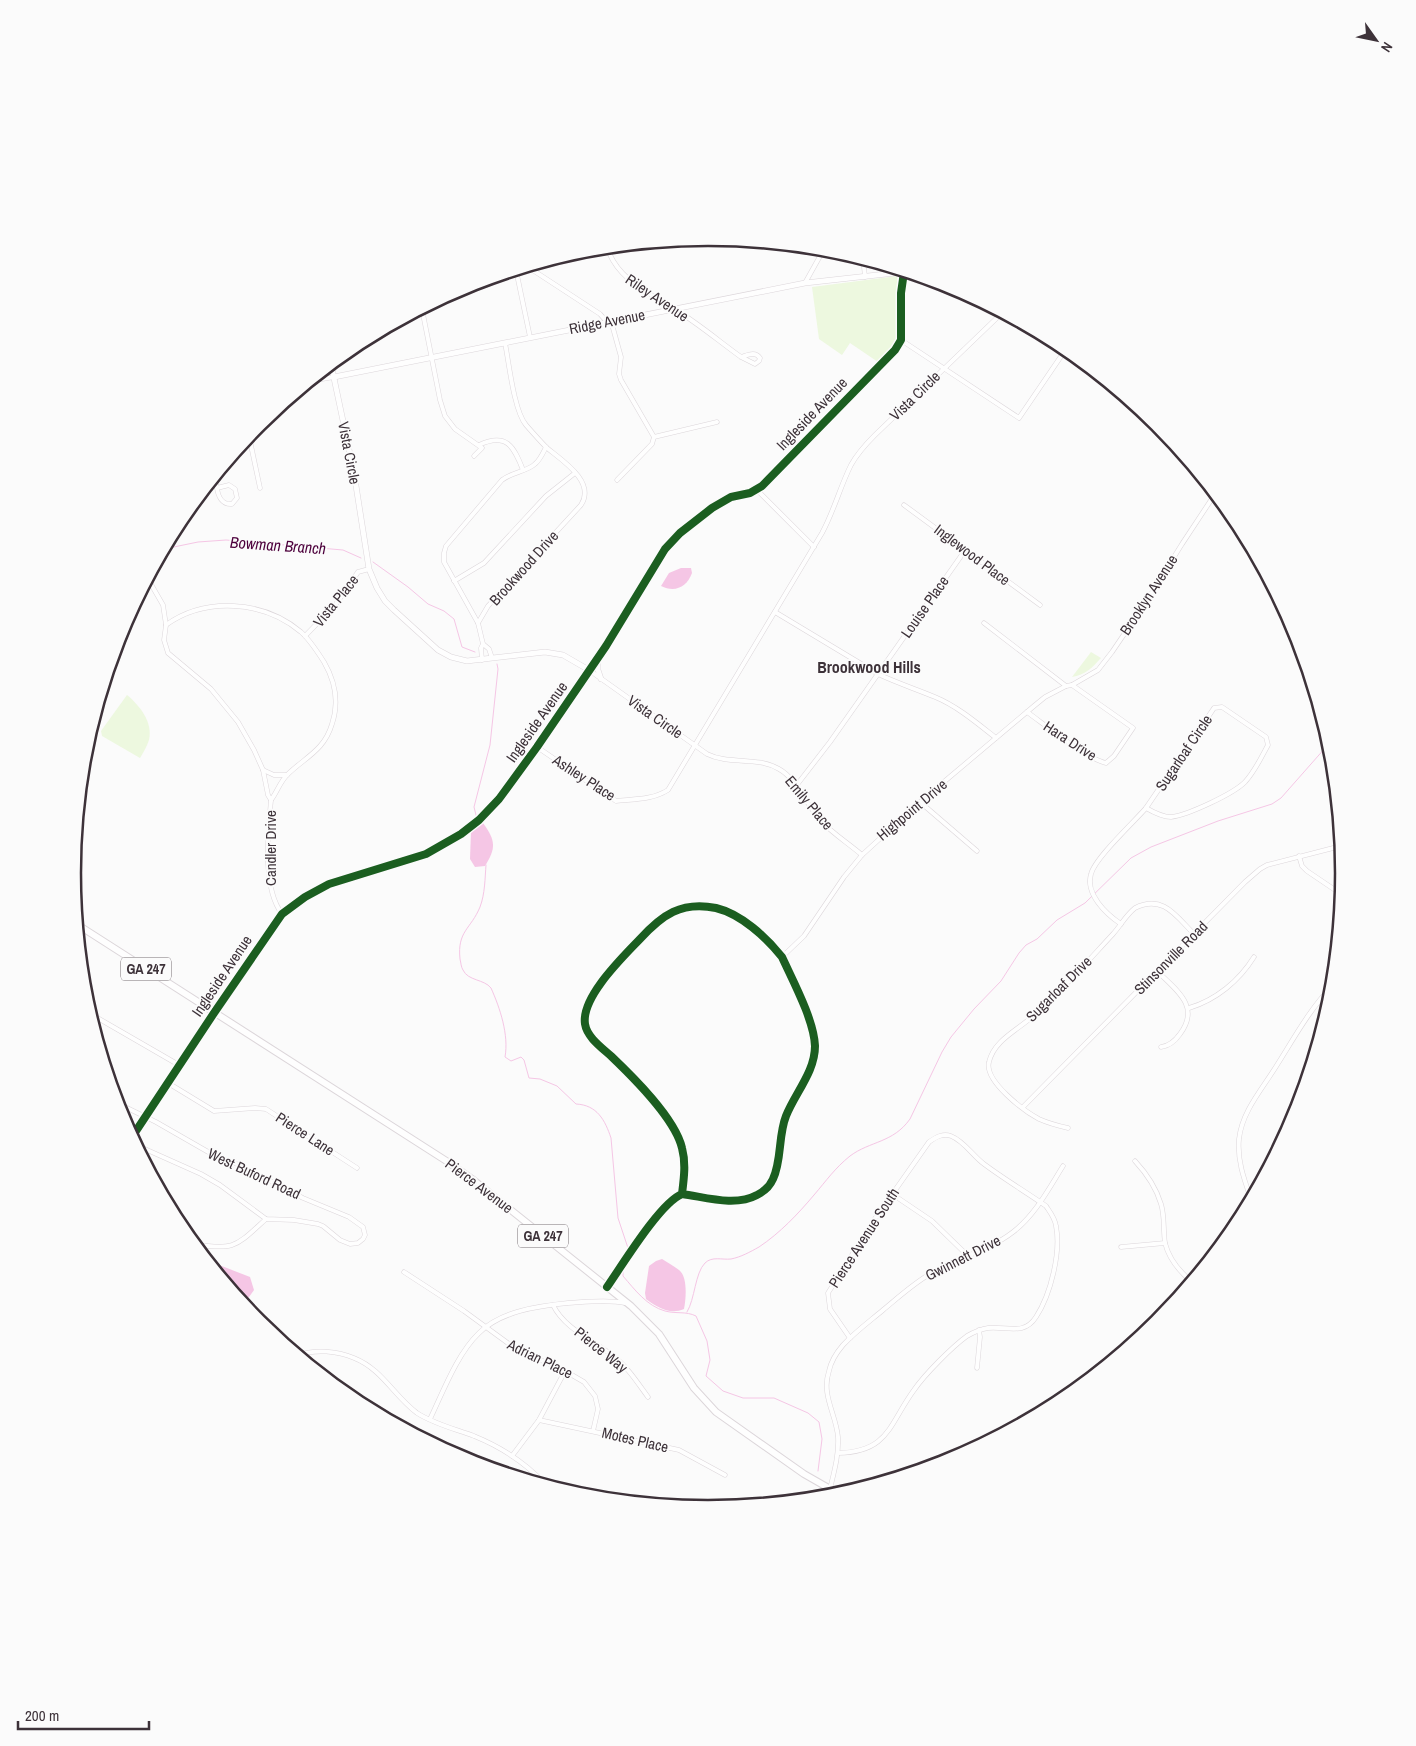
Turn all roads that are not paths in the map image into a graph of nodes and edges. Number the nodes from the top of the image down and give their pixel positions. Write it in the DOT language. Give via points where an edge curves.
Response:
graph roads {
  1 [pos="610,254"];
  2 [pos="820,256"];
  3 [pos="865,267"];
  4 [pos="535,271"];
  5 [pos="889,274"];
  6 [pos="517,277"];
  7 [pos="865,277"];
  8 [pos="903,278"];
  9 [pos="805,283"];
  10 [pos="676,309"];
  11 [pos="423,315"];
  12 [pos="997,318"];
  13 [pos="609,322"];
  14 [pos="530,338"];
  15 [pos="901,340"];
  16 [pos="505,343"];
  17 [pos="1061,356"];
  18 [pos="430,357"];
  19 [pos="741,358"];
  20 [pos="945,368"];
  21 [pos="333,371"];
  22 [pos="334,377"];
  23 [pos="323,379"];
  24 [pos="716,422"];
  25 [pos="654,437"];
  26 [pos="251,445"];
  27 [pos="478,445"];
  28 [pos="546,447"];
  29 [pos="474,456"];
  30 [pos="523,470"];
  31 [pos="575,473"];
  32 [pos="616,480"];
  33 [pos="216,485"];
  34 [pos="217,488"];
  35 [pos="260,488"];
  36 [pos="757,490"];
  37 [pos="1211,500"];
  38 [pos="904,505"];
  39 [pos="814,547"];
  40 [pos="966,550"];
  41 [pos="369,569"];
  42 [pos="454,581"];
  43 [pos="151,586"];
  44 [pos="1040,605"];
  45 [pos="775,612"];
  46 [pos="984,623"];
  47 [pos="478,624"];
  48 [pos="166,625"];
  49 [pos="306,636"];
  50 [pos="483,644"];
  51 [pos="599,657"];
  52 [pos="492,658"];
  53 [pos="482,660"];
  54 [pos="589,670"];
  55 [pos="878,674"];
  56 [pos="601,679"];
  57 [pos="1072,685"];
  58 [pos="1066,686"];
  59 [pos="1027,712"];
  60 [pos="996,738"];
  61 [pos="695,746"];
  62 [pos="537,747"];
  63 [pos="263,770"];
  64 [pos="288,774"];
  65 [pos="796,786"];
  66 [pos="270,800"];
  67 [pos="920,802"];
  68 [pos="1146,808"];
  69 [pos="1334,848"];
  70 [pos="977,851"];
  71 [pos="862,855"];
  72 [pos="1299,856"];
  73 [pos="1334,889"];
  74 [pos="282,914"];
  75 [pos="1121,924"];
  76 [pos="84,929"];
  77 [pos="1194,934"];
  78 [pos="782,957"];
  79 [pos="1254,957"];
  80 [pos="1157,971"];
  81 [pos="1322,999"];
  82 [pos="1189,1008"];
  83 [pos="214,1013"];
  84 [pos="99,1018"];
  85 [pos="1161,1047"];
  86 [pos="179,1065"];
  87 [pos="168,1083"];
  88 [pos="1023,1107"];
  89 [pos="127,1108"];
  90 [pos="146,1117"];
  91 [pos="1068,1128"];
  92 [pos="137,1130"];
  93 [pos="146,1149"];
  94 [pos="1135,1161"];
  95 [pos="1063,1166"];
  96 [pos="357,1168"];
  97 [pos="1248,1190"];
  98 [pos="682,1194"];
  99 [pos="892,1194"];
  100 [pos="1040,1202"];
  101 [pos="266,1219"];
  102 [pos="1165,1242"];
  103 [pos="204,1246"];
  104 [pos="1121,1247"];
  105 [pos="968,1255"];
  106 [pos="404,1272"];
  107 [pos="1187,1277"];
  108 [pos="607,1287"];
  109 [pos="553,1304"];
  110 [pos="631,1306"];
  111 [pos="485,1328"];
  112 [pos="979,1330"];
  113 [pos="850,1338"];
  114 [pos="306,1354"];
  115 [pos="977,1368"];
  116 [pos="565,1371"];
  117 [pos="648,1397"];
  118 [pos="430,1420"];
  119 [pos="539,1420"];
  120 [pos="594,1431"];
  121 [pos="838,1452"];
  122 [pos="512,1456"];
  123 [pos="536,1475"];
  124 [pos="725,1475"];
  125 [pos="827,1488"];
  126 [pos="830,1488"];
  1 -- 10 [label="street, Riley Avenue" via="624,276"];
  2 -- 9 [label="street"];
  3 -- 7 [label="street"];
  4 -- 13 [label="street"];
  5 -- 7 [label="street, Ridge Avenue"];
  6 -- 14 [label="street"];
  7 -- 9 [label="street, Ridge Avenue"];
  8 -- 15 [label="street"];
  9 -- 10 [label="street, Ridge Avenue"];
  10 -- 13 [label="street, Ridge Avenue"];
  10 -- 19 [label="street, Riley Avenue"];
  11 -- 18 [label="street"];
  12 -- 20 [label="street, Vista Circle"];
  13 -- 14 [label="street, Ridge Avenue"];
  13 -- 25 [label="street" via="621,358 621,380"];
  14 -- 16 [label="street, Ridge Avenue"];
  15 -- 20 [label="street"];
  15 -- 36 [label="street, Ingleside Avenue" via="895,350"];
  16 -- 18 [label="street, Ridge Avenue"];
  16 -- 28 [label="street" via="522,419"];
  17 -- 20 [label="street" via="1019,418"];
  18 -- 22 [label="street, Ridge Avenue"];
  18 -- 27 [label="street" via="445,416 455,429"];
  20 -- 39 [label="street, Vista Circle" via="859,453"];
  21 -- 22 [label="street, Vista Circle"];
  22 -- 23 [label="street, Ridge Avenue"];
  22 -- 41 [label="street, Vista Circle"];
  24 -- 25 [label="street"];
  25 -- 32 [label="street" via="652,444"];
  26 -- 35 [label="street"];
  27 -- 29 [label="street" via="482,448"];
  27 -- 30 [label="street" via="493,440 510,445 515,449"];
  28 -- 30 [label="street" via="536,464"];
  28 -- 31 [label="street"];
  30 -- 42 [label="street" via="502,480 446,546 444,562"];
  31 -- 42 [label="street" via="546,496 484,563"];
  31 -- 47 [label="street, Brookwood Drive" via="584,485 585,498 488,606"];
  33 -- 34 [label="street"];
  34 -- 34 [label="street" via="224,503 235,501 236,493 232,486"];
  36 -- 39 [label="street"];
  36 -- 51 [label="street, Ingleside Avenue" via="722,502 680,533 665,549"];
  37 -- 57 [label="street, Brooklyn Avenue" via="1112,652 1098,670"];
  38 -- 40 [label="street, Inglewood Place"];
  39 -- 45 [label="street, Vista Circle"];
  40 -- 44 [label="street, Inglewood Place"];
  40 -- 55 [label="street, Louise Place"];
  41 -- 49 [label="street, Vista Place" via="358,572 336,604"];
  41 -- 53 [label="street, Vista Circle" via="386,602 438,650 459,660"];
  42 -- 47 [label="street"];
  43 -- 48 [label="street, Candler Drive" via="163,605"];
  45 -- 55 [label="street"];
  45 -- 61 [label="street, Vista Circle"];
  46 -- 58 [label="street"];
  47 -- 50 [label="street"];
  48 -- 49 [label="street" via="195,610 230,606 274,615"];
  48 -- 63 [label="street, Candler Drive" via="164,640 168,653 221,700 245,733"];
  49 -- 64 [label="street" via="333,681 335,710 323,744"];
  50 -- 52 [label="street"];
  50 -- 53 [label="street"];
  51 -- 54 [label="street, Ingleside Avenue"];
  51 -- 56 [label="street" via="597,664"];
  52 -- 53 [label="street, Vista Circle"];
  52 -- 54 [label="street, Vista Circle" via="554,653"];
  54 -- 56 [label="street, Vista Circle"];
  54 -- 62 [label="street, Ingleside Avenue"];
  55 -- 60 [label="street" via="936,697"];
  55 -- 65 [label="street, Louise Place"];
  56 -- 61 [label="street, Vista Circle"];
  57 -- 58 [label="street, Highpoint Drive"];
  57 -- 59 [label="street, Hara Drive" via="1133,728 1106,763"];
  58 -- 59 [label="street, Highpoint Drive"];
  59 -- 60 [label="street, Highpoint Drive"];
  60 -- 67 [label="street, Highpoint Drive"];
  61 -- 62 [label="street, Ashley Place" via="668,790 648,798 616,801"];
  61 -- 65 [label="street, Emily Place" via="714,758 772,765 785,773"];
  62 -- 74 [label="street, Ingleside Avenue" via="487,812 461,834 421,856 329,884"];
  63 -- 64 [label="street" via="274,775"];
  63 -- 66 [label="street, Candler Drive"];
  64 -- 66 [label="street"];
  65 -- 71 [label="street, Emily Place" via="822,821"];
  66 -- 74 [label="street, Candler Drive" via="268,880 272,897"];
  67 -- 70 [label="street"];
  67 -- 71 [label="street, Highpoint Drive"];
  68 -- 68 [label="street, Sugarloaf Circle" via="1214,708 1222,707 1266,737 1268,745 1253,772 1226,796 1171,817"];
  68 -- 75 [label="street, Sugarloaf Circle" via="1096,864 1091,874 1093,896"];
  69 -- 72 [label="street, Stinsonville Road"];
  71 -- 78 [label="street, Highpoint Drive" via="804,936"];
  72 -- 73 [label="street" via="1306,870"];
  72 -- 77 [label="street, Stinsonville Road" via="1260,869"];
  74 -- 83 [label="street, Ingleside Avenue"];
  75 -- 77 [label="street, Sugarloaf Drive" via="1135,908 1152,903 1169,909"];
  75 -- 88 [label="street, Sugarloaf Drive" via="1054,997 1006,1036 992,1055 990,1076 1001,1090"];
  76 -- 83 [label="main road, Pierce Avenue / GA 247"];
  77 -- 80 [label="street, Stinsonville Road"];
  78 -- 98 [label="street" via="807,1016 814,1055 785,1118 774,1177 762,1192 745,1200"];
  78 -- 98 [label="street" via="737,916 709,907 683,907 672,911 653,926 620,960 591,998 585,1024 594,1041 639,1083 677,1136 684,1162"];
  79 -- 82 [label="street" via="1216,996"];
  80 -- 82 [label="street" via="1179,992"];
  80 -- 88 [label="street, Stinsonville Road"];
  81 -- 97 [label="street" via="1248,1110 1241,1127 1239,1161"];
  82 -- 85 [label="street" via="1185,1027 1168,1046"];
  83 -- 86 [label="street, Ingleside Avenue"];
  83 -- 108 [label="main road, Pierce Avenue / GA 247" via="448,1162"];
  84 -- 86 [label="street"];
  86 -- 87 [label="street, Ingleside Avenue"];
  87 -- 90 [label="street, Ingleside Avenue"];
  87 -- 96 [label="street, Pierce Lane" via="214,1111 266,1109"];
  88 -- 91 [label="street, Sugarloaf Drive" via="1041,1120"];
  89 -- 90 [label="street, West Buford Road"];
  90 -- 92 [label="street, Ingleside Avenue"];
  90 -- 101 [label="street, West Buford Road" via="210,1153 349,1217 364,1228 365,1235 358,1243 350,1244 318,1224"];
  93 -- 101 [label="street" via="220,1185"];
  94 -- 102 [label="street" via="1150,1178 1158,1194"];
  95 -- 100 [label="street, Gwinnett Drive"];
  98 -- 108 [label="street" via="675,1196 662,1210"];
  99 -- 100 [label="street, Pierce Avenue South" via="930,1142 940,1136 948,1136 958,1139 983,1163"];
  99 -- 105 [label="street" via="932,1221"];
  99 -- 113 [label="street, Pierce Avenue South" via="828,1293 830,1309"];
  100 -- 105 [label="street, Gwinnett Drive" via="1011,1233"];
  100 -- 112 [label="street" via="1052,1215 1058,1239 1054,1270 1040,1311 1031,1323 1021,1329"];
  101 -- 103 [label="street" via="234,1245 219,1248"];
  102 -- 104 [label="street"];
  102 -- 107 [label="street" via="1175,1264"];
  105 -- 113 [label="street, Gwinnett Drive" via="923,1278"];
  106 -- 111 [label="street, Adrian Place"];
  108 -- 110 [label="main road, Pierce Avenue / GA 247"];
  109 -- 110 [label="street" via="621,1302"];
  109 -- 111 [label="street" via="510,1314"];
  109 -- 117 [label="street, Pierce Way" via="570,1325 624,1366"];
  110 -- 125 [label="main road, Pierce Avenue / GA 247" via="659,1334 694,1388 716,1412"];
  111 -- 116 [label="street, Adrian Place" via="516,1349"];
  111 -- 118 [label="street" via="462,1356"];
  112 -- 115 [label="street"];
  112 -- 121 [label="street" via="966,1337 928,1372 881,1439 864,1449"];
  113 -- 121 [label="street" via="834,1359 826,1382"];
  114 -- 118 [label="street" via="322,1351 344,1354 361,1361 379,1374 416,1412"];
  116 -- 119 [label="street"];
  116 -- 120 [label="street, Adrian Place" via="584,1382 595,1396 598,1409"];
  118 -- 122 [label="street" via="474,1436"];
  119 -- 120 [label="street, Motes Place"];
  119 -- 122 [label="street"];
  120 -- 124 [label="street, Motes Place" via="679,1450"];
  121 -- 126 [label="street"];
  122 -- 123 [label="street"];
}
